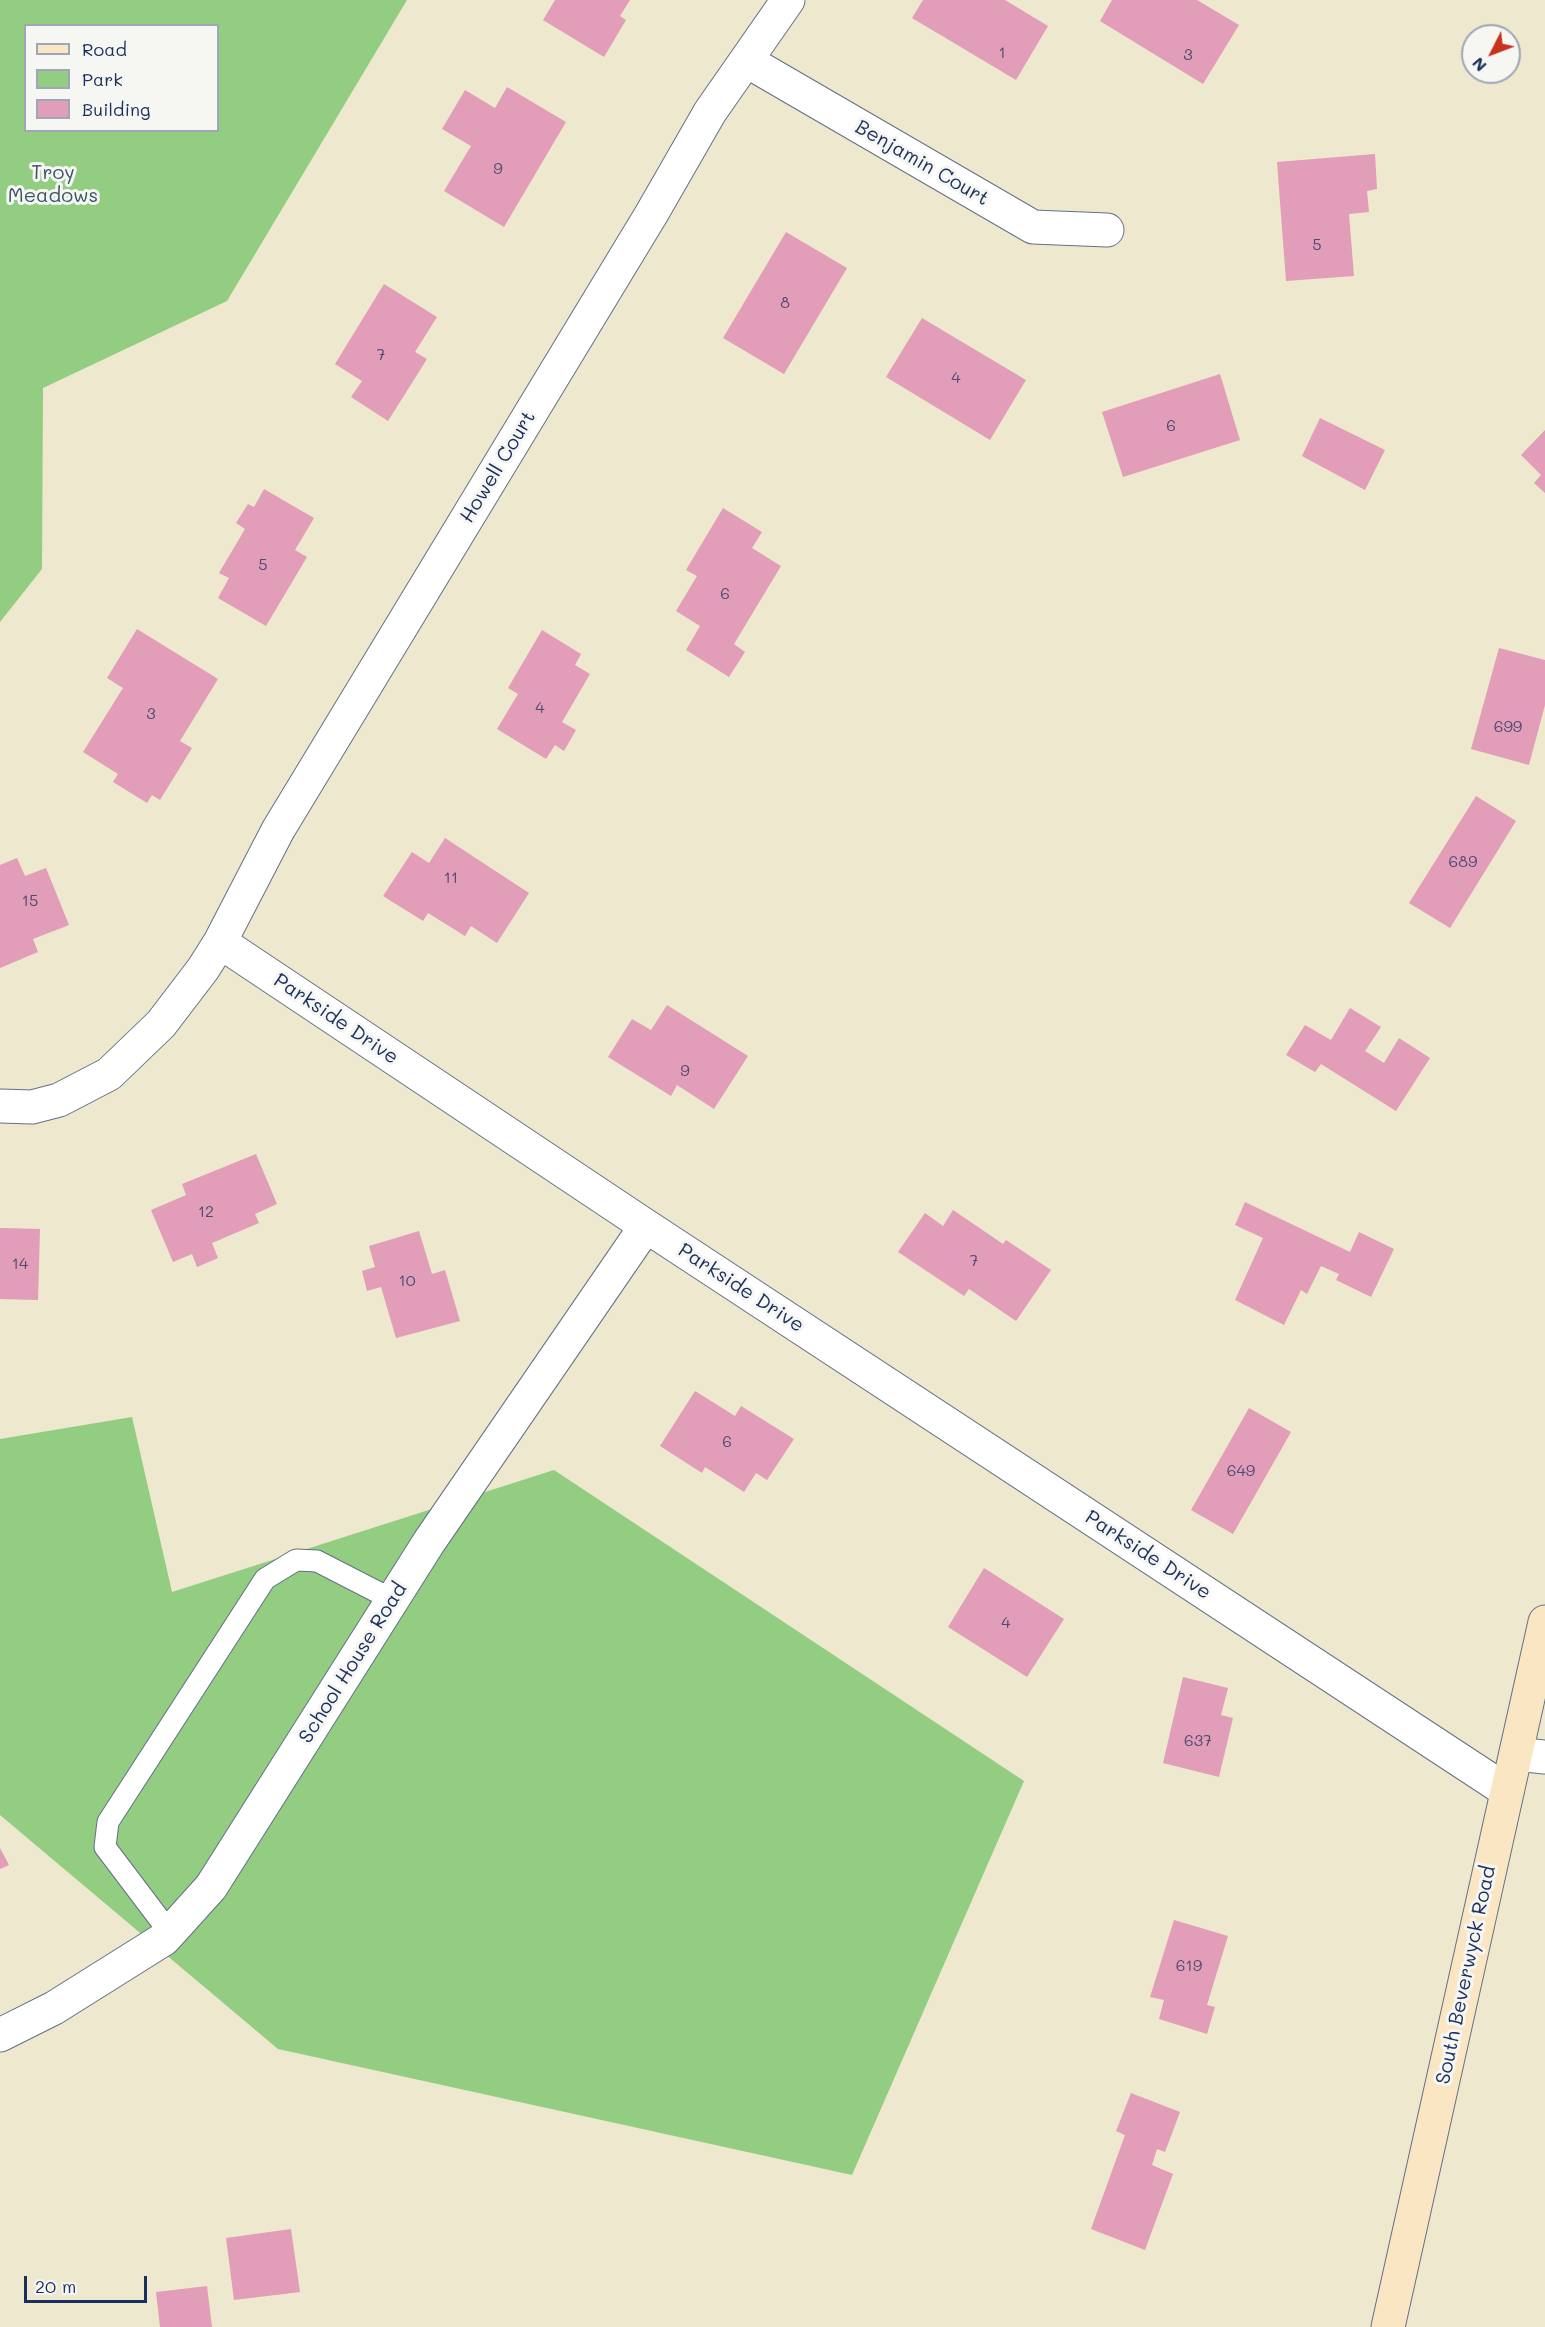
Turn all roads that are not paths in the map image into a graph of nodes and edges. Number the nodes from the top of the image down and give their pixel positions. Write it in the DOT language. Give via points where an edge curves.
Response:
graph roads {
  1 [pos="789,0"];
  2 [pos="747,61"];
  3 [pos="1107,230"];
  4 [pos="220,942"];
  5 [pos="0,1106"];
  6 [pos="646,1226"];
  7 [pos="393,1600"];
  8 [pos="1545,1622"];
  9 [pos="1530,1755"];
  10 [pos="1507,1791"];
  11 [pos="170,1933"];
  12 [pos="0,2035"];
  13 [pos="1388,2327"];
  1 -- 2 [label="street, Howell Court"];
  2 -- 3 [label="street, Benjamin Court" via="1033,227"];
  2 -- 4 [label="street, Howell Court" via="710,112 278,830"];
  4 -- 5 [label="street" via="161,1024 109,1074 59,1100 32,1107"];
  4 -- 6 [label="street, Parkside Drive"];
  6 -- 7 [label="street, School House Road"];
  6 -- 10 [label="street, Parkside Drive"];
  7 -- 11 [label="street, School House Road" via="211,1887"];
  7 -- 11 [label="lane" via="317,1561 296,1560 265,1579 108,1822 105,1847"];
  8 -- 9 [label="main road, South Beverwyck Road"];
  9 -- 10 [label="main road, South Beverwyck Road"];
  10 -- 13 [label="main road, South Beverwyck Road"];
  11 -- 12 [label="street, School House Road" via="54,2008"];
}
